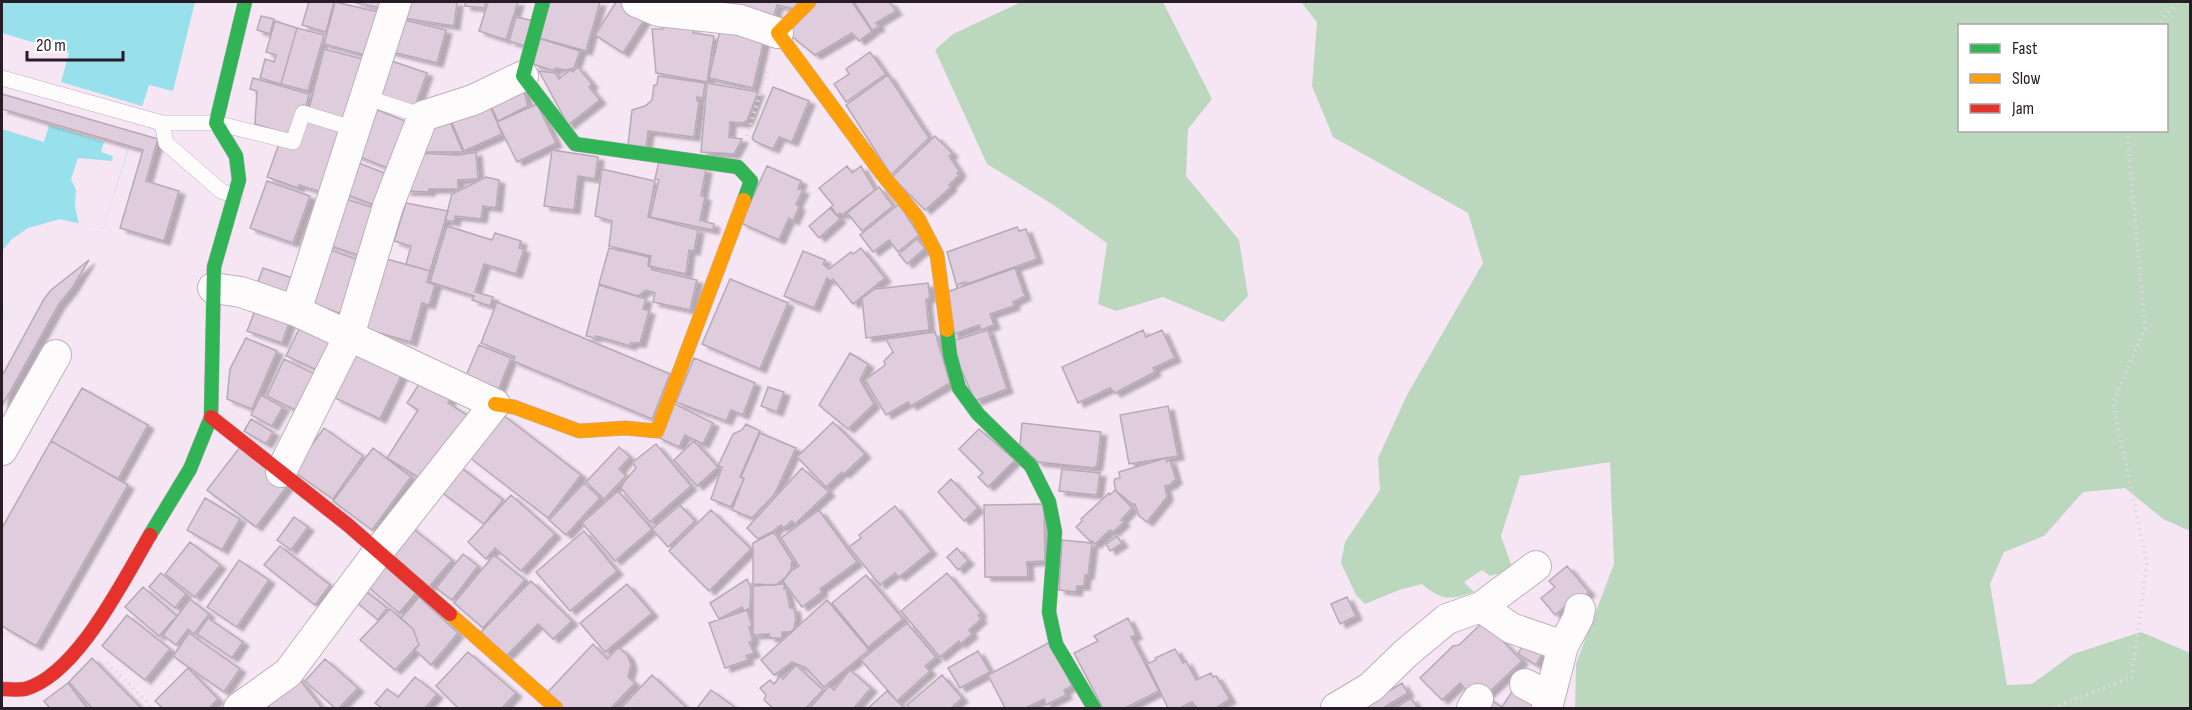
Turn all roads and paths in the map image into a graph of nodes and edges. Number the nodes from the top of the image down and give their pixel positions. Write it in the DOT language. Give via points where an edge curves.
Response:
graph roads {
  1 [pos="245,2"];
  2 [pos="396,2"];
  3 [pos="543,2"];
  4 [pos="637,2"];
  5 [pos="810,2"];
  6 [pos="2177,2"];
  7 [pos="716,9"];
  8 [pos="2158,24"];
  9 [pos="778,33"];
  10 [pos="523,76"];
  11 [pos="2,78"];
  12 [pos="365,97"];
  13 [pos="423,116"];
  14 [pos="162,123"];
  15 [pos="216,123"];
  16 [pos="354,129"];
  17 [pos="2127,132"];
  18 [pos="738,167"];
  19 [pos="235,196"];
  20 [pos="213,288"];
  21 [pos="296,311"];
  22 [pos="349,336"];
  23 [pos="56,355"];
  24 [pos="495,404"];
  25 [pos="211,417"];
  26 [pos="2,450"];
  27 [pos="281,472"];
  28 [pos="378,552"];
  29 [pos="1536,566"];
  30 [pos="1481,606"];
  31 [pos="1580,609"];
  32 [pos="85,641"];
  33 [pos="1563,646"];
  34 [pos="2,689"];
  35 [pos="1541,696"];
  36 [pos="150,708"];
  37 [pos="239,708"];
  38 [pos="556,708"];
  39 [pos="1094,708"];
  40 [pos="1336,708"];
  41 [pos="2053,708"];
  1 -- 15 [label="street"];
  2 -- 12 [label="street"];
  3 -- 10 [label="street"];
  4 -- 7 [label="street" via="658,12"];
  5 -- 9 [label="street"];
  6 -- 8 [label="path"];
  7 -- 9 [label="street"];
  9 -- 18 [label="path"];
  9 -- 39 [label="street" via="918,218 937,255 950,354 959,388 978,414 1031,466 1049,502 1055,532 1049,612 1056,644"];
  10 -- 13 [label="street" via="473,100"];
  10 -- 18 [label="street" via="574,144"];
  11 -- 14 [label="lane"];
  12 -- 13 [label="lane"];
  12 -- 16 [label="street"];
  13 -- 22 [label="street" via="387,206"];
  14 -- 15 [label="lane"];
  14 -- 19 [label="lane" via="166,143 221,191"];
  15 -- 16 [label="lane" via="293,142 303,113"];
  15 -- 19 [label="street" via="240,165"];
  16 -- 21 [label="street"];
  17 -- 41 [label="path" via="2145,328 2113,404 2147,563 2132,677"];
  18 -- 24 [label="street" via="751,181 657,431 579,431"];
  19 -- 20 [label="street" via="214,267"];
  20 -- 21 [label="street" via="241,292"];
  20 -- 25 [label="street"];
  21 -- 22 [label="street"];
  22 -- 24 [label="street"];
  22 -- 27 [label="street"];
  23 -- 26 [label="street"];
  24 -- 28 [label="street"];
  25 -- 27 [label="street"];
  25 -- 32 [label="street" via="190,469"];
  27 -- 28 [label="street"];
  28 -- 37 [label="street" via="288,673"];
  28 -- 38 [label="street"];
  29 -- 30 [label="street"];
  30 -- 33 [label="street" via="1511,628"];
  30 -- 40 [label="street" via="1447,619 1371,687"];
  31 -- 33 [label="street"];
  32 -- 34 [label="street" via="48,678 24,689"];
  32 -- 36 [label="path"];
  33 -- 35 [label="street"];
}
